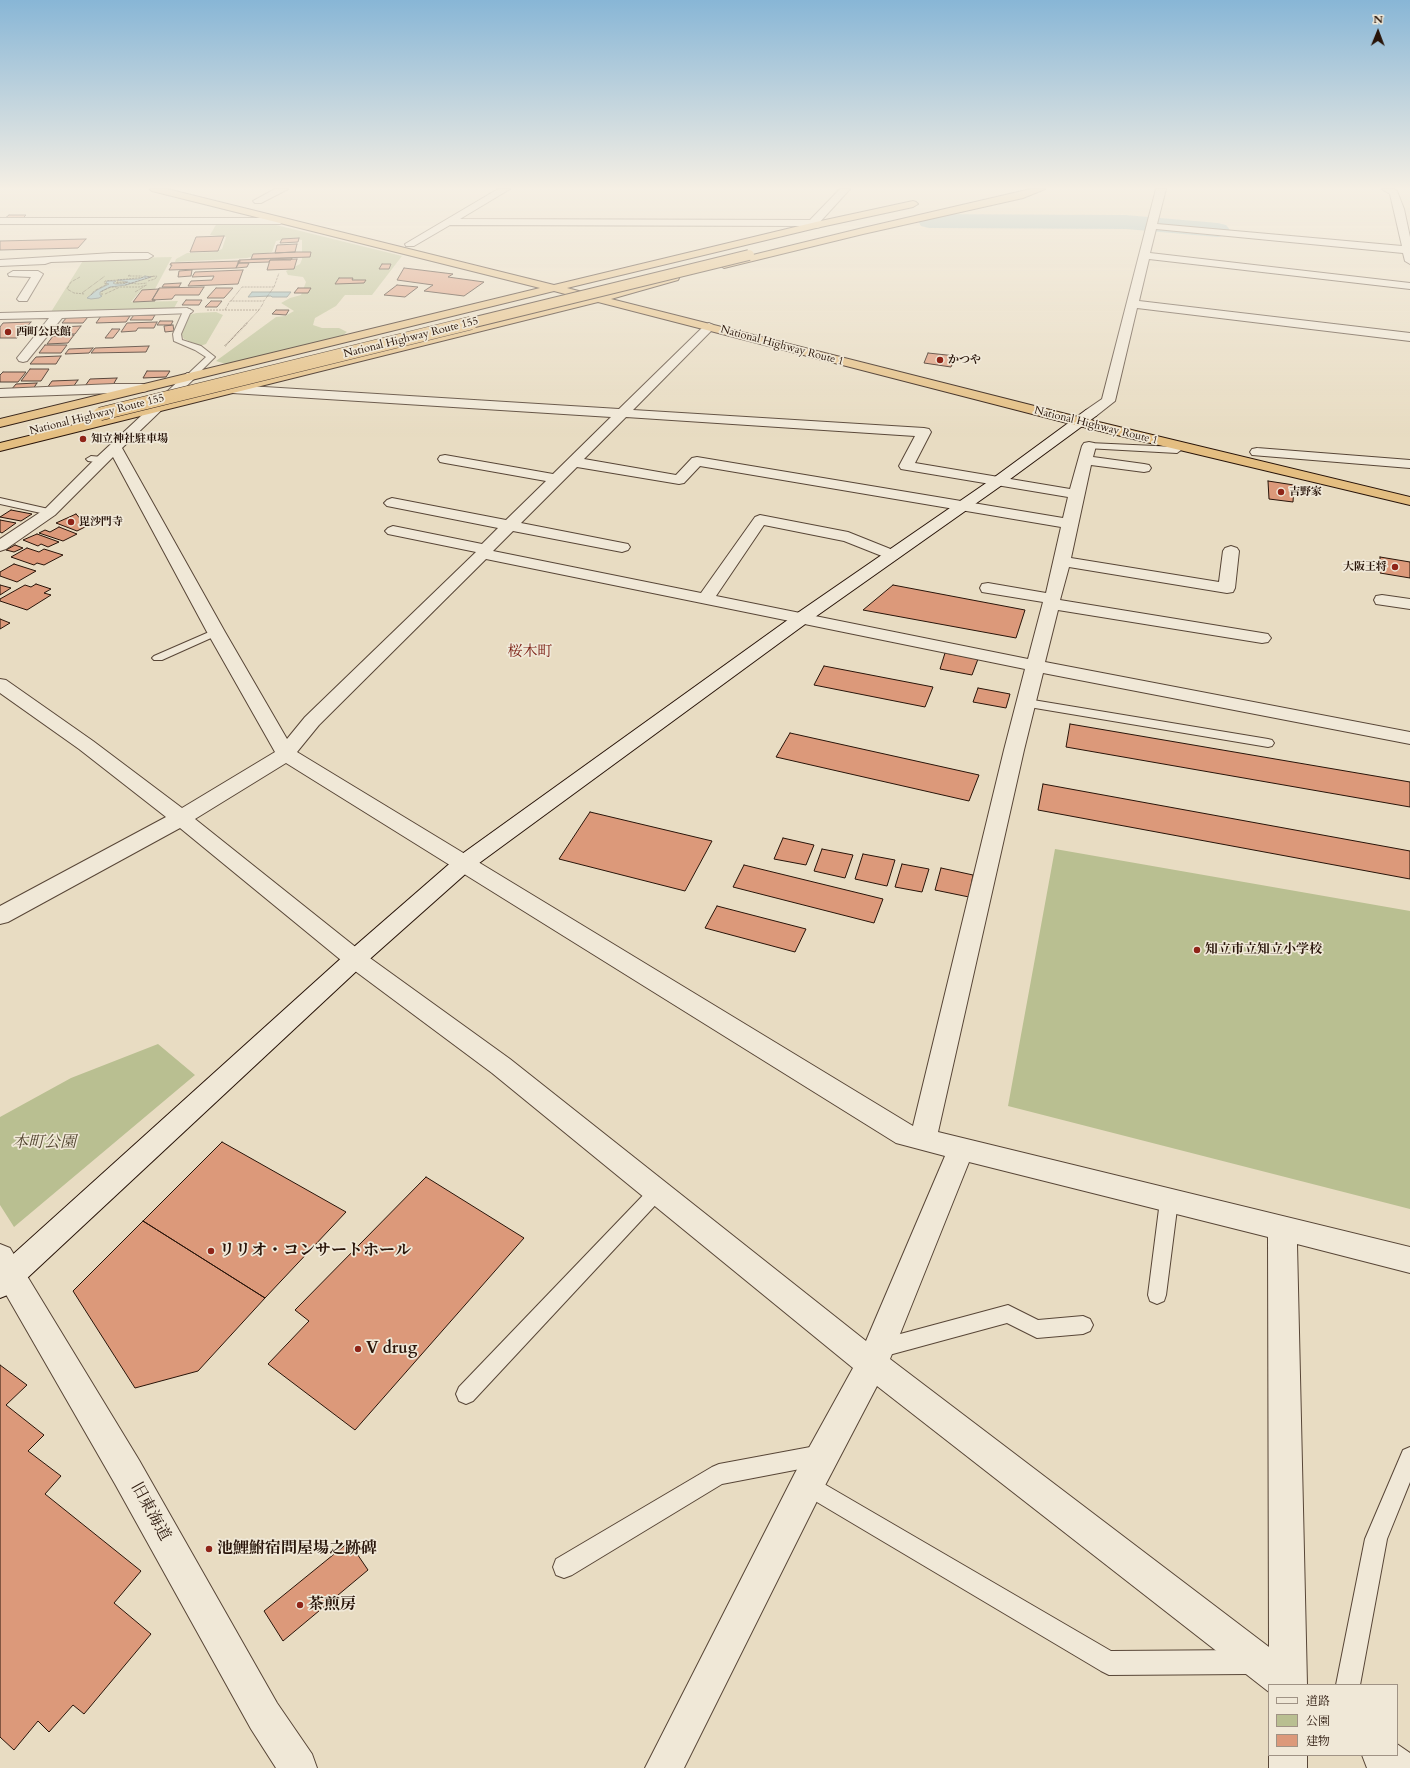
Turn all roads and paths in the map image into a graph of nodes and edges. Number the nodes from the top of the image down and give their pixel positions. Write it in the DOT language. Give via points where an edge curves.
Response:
graph roads {
  1 [pos="487,272"];
  2 [pos="526,272"];
  3 [pos="622,272"];
  4 [pos="666,272"];
  5 [pos="697,272"];
  6 [pos="1140,272"];
  7 [pos="1286,272"];
  8 [pos="279,273"];
  9 [pos="38,274"];
  10 [pos="107,274"];
  11 [pos="0,275"];
  12 [pos="84,276"];
  13 [pos="154,276"];
  14 [pos="118,281"];
  15 [pos="131,283"];
  16 [pos="575,283"];
  17 [pos="147,284"];
  18 [pos="1410,286"];
  19 [pos="274,287"];
  20 [pos="555,288"];
  21 [pos="135,292"];
  22 [pos="81,294"];
  23 [pos="91,294"];
  24 [pos="102,294"];
  25 [pos="618,294"];
  26 [pos="85,297"];
  27 [pos="23,299"];
  28 [pos="598,299"];
  29 [pos="230,301"];
  30 [pos="264,301"];
  31 [pos="1132,304"];
  32 [pos="225,310"];
  33 [pos="259,310"];
  34 [pos="187,311"];
  35 [pos="58,315"];
  36 [pos="0,316"];
  37 [pos="709,327"];
  38 [pos="1410,337"];
  39 [pos="211,357"];
  40 [pos="22,358"];
  41 [pos="191,376"];
  42 [pos="142,388"];
  43 [pos="232,389"];
  44 [pos="0,393"];
  45 [pos="157,408"];
  46 [pos="96,412"];
  47 [pos="622,414"];
  48 [pos="1085,418"];
  49 [pos="0,424"];
  50 [pos="0,431"];
  51 [pos="0,439"];
  52 [pos="1089,446"];
  53 [pos="0,447"];
  54 [pos="1177,450"];
  55 [pos="1257,452"];
  56 [pos="102,456"];
  57 [pos="445,459"];
  58 [pos="1085,460"];
  59 [pos="574,462"];
  60 [pos="1410,464"];
  61 [pos="1144,468"];
  62 [pos="558,479"];
  63 [pos="997,482"];
  64 [pos="1402,487"];
  65 [pos="1076,494"];
  66 [pos="0,501"];
  67 [pos="1410,501"];
  68 [pos="392,504"];
  69 [pos="963,506"];
  70 [pos="50,512"];
  71 [pos="1070,524"];
  72 [pos="510,526"];
  73 [pos="393,530"];
  74 [pos="0,546"];
  75 [pos="622,548"];
  76 [pos="1231,551"];
  77 [pos="484,552"];
  78 [pos="892,555"];
  79 [pos="1062,561"];
  80 [pos="988,588"];
  81 [pos="706,598"];
  82 [pos="1382,600"];
  83 [pos="1052,601"];
  84 [pos="1410,604"];
  85 [pos="802,618"];
  86 [pos="216,632"];
  87 [pos="1262,638"];
  88 [pos="158,658"];
  89 [pos="1036,666"];
  90 [pos="0,684"];
  91 [pos="1027,703"];
  92 [pos="1410,738"];
  93 [pos="1268,743"];
  94 [pos="286,754"];
  95 [pos="180,818"];
  96 [pos="462,864"];
  97 [pos="0,916"];
  98 [pos="355,959"];
  99 [pos="923,1140"];
  100 [pos="962,1149"];
  101 [pos="657,1192"];
  102 [pos="1169,1201"];
  103 [pos="1282,1229"];
  104 [pos="1410,1260"];
  105 [pos="4,1272"];
  106 [pos="1157,1295"];
  107 [pos="1083,1325"];
  108 [pos="875,1356"];
  109 [pos="466,1394"];
  110 [pos="824,1454"];
  111 [pos="1410,1457"];
  112 [pos="807,1485"];
  113 [pos="564,1566"];
  114 [pos="1259,1662"];
  115 [pos="1287,1684"];
  116 [pos="1288,1684"];
  117 [pos="1348,1684"];
  118 [pos="1288,1756"];
  119 [pos="1381,1756"];
  120 [pos="298,1768"];
  121 [pos="664,1768"];
  122 [pos="1288,1768"];
  123 [pos="1398,1768"];
  1 -- 20 [label="highway, National Highway Route 1"];
  2 -- 16 [label="highway, National Highway Route 1"];
  3 -- 16 [label="highway"];
  4 -- 46 [label="highway, National Highway Route 155, bridge"];
  5 -- 25 [label="highway"];
  6 -- 31 [label="street"];
  7 -- 18 [label="street"];
  8 -- 19 [label="path"];
  9 -- 11 [label="street"];
  9 -- 27 [label="street"];
  10 -- 22 [label="path"];
  12 -- 22 [label="path" via="71,282 67,289"];
  13 -- 14 [label="path"];
  13 -- 15 [label="path"];
  13 -- 17 [label="path" via="157,278 147,281"];
  14 -- 15 [label="path" via="116,283"];
  14 -- 23 [label="path" via="105,281 107,284"];
  15 -- 17 [label="path"];
  15 -- 24 [label="path" via="111,287 102,291"];
  16 -- 20 [label="highway"];
  16 -- 25 [label="highway, National Highway Route 1"];
  17 -- 21 [label="path"];
  17 -- 24 [label="path" via="139,287 120,287"];
  19 -- 29 [label="path" via="242,287"];
  19 -- 30 [label="path"];
  20 -- 28 [label="highway, National Highway Route 1"];
  20 -- 41 [label="highway"];
  22 -- 23 [label="path"];
  22 -- 35 [label="path"];
  23 -- 24 [label="path"];
  23 -- 26 [label="path"];
  25 -- 28 [label="highway"];
  25 -- 48 [label="highway, National Highway Route 1"];
  28 -- 37 [label="highway, National Highway Route 1"];
  28 -- 43 [label="highway"];
  29 -- 30 [label="path"];
  29 -- 32 [label="path"];
  30 -- 33 [label="path"];
  31 -- 38 [label="street"];
  31 -- 48 [label="street" via="1108,401"];
  32 -- 33 [label="path"];
  32 -- 34 [label="path"];
  33 -- 39 [label="path"];
  34 -- 35 [label="street"];
  34 -- 39 [label="lane" via="177,334 178,340 198,348"];
  35 -- 36 [label="street"];
  35 -- 40 [label="street"];
  37 -- 47 [label="street"];
  37 -- 48 [label="highway, National Highway Route 1"];
  39 -- 41 [label="lane"];
  41 -- 42 [label="highway"];
  41 -- 45 [label="street"];
  42 -- 44 [label="street"];
  42 -- 49 [label="highway"];
  43 -- 45 [label="highway"];
  43 -- 47 [label="street"];
  45 -- 53 [label="highway"];
  45 -- 56 [label="street" via="128,430"];
  46 -- 50 [label="highway, National Highway Route 155"];
  46 -- 51 [label="highway, National Highway Route 155"];
  47 -- 59 [label="street"];
  47 -- 63 [label="street" via="924,432 906,466"];
  48 -- 55 [label="highway, National Highway Route 1"];
  48 -- 63 [label="street"];
  48 -- 67 [label="highway, National Highway Route 1"];
  52 -- 54 [label="lane"];
  52 -- 58 [label="street"];
  55 -- 60 [label="street"];
  55 -- 64 [label="highway, National Highway Route 1"];
  56 -- 70 [label="street"];
  56 -- 86 [label="street"];
  57 -- 62 [label="street"];
  58 -- 61 [label="street"];
  58 -- 65 [label="street"];
  59 -- 62 [label="street"];
  59 -- 69 [label="street" via="679,480 697,461"];
  62 -- 72 [label="street"];
  63 -- 65 [label="street"];
  63 -- 69 [label="street"];
  65 -- 71 [label="street"];
  66 -- 70 [label="lane"];
  68 -- 72 [label="street"];
  69 -- 71 [label="street"];
  69 -- 78 [label="street"];
  70 -- 74 [label="street"];
  71 -- 79 [label="street"];
  72 -- 75 [label="street"];
  72 -- 77 [label="street"];
  73 -- 77 [label="street"];
  76 -- 79 [label="street" via="1227,588"];
  77 -- 81 [label="street"];
  77 -- 94 [label="street" via="312,721"];
  78 -- 81 [label="street" via="848,537 760,520"];
  78 -- 85 [label="street"];
  79 -- 83 [label="street"];
  80 -- 83 [label="street"];
  81 -- 85 [label="street"];
  82 -- 84 [label="street"];
  83 -- 87 [label="street"];
  83 -- 89 [label="street"];
  85 -- 89 [label="street"];
  85 -- 96 [label="street"];
  86 -- 88 [label="lane"];
  86 -- 94 [label="street"];
  89 -- 91 [label="street"];
  89 -- 92 [label="street"];
  90 -- 95 [label="street" via="86,745"];
  91 -- 93 [label="lane"];
  91 -- 99 [label="street" via="1010,765"];
  94 -- 95 [label="street"];
  94 -- 96 [label="street"];
  95 -- 97 [label="street"];
  95 -- 98 [label="street"];
  96 -- 98 [label="street"];
  96 -- 99 [label="street" via="905,1135"];
  98 -- 101 [label="street" via="501,1066"];
  98 -- 105 [label="street"];
  99 -- 100 [label="street"];
  100 -- 102 [label="street"];
  100 -- 108 [label="street"];
  101 -- 108 [label="street"];
  101 -- 109 [label="lane"];
  102 -- 103 [label="street"];
  102 -- 106 [label="lane"];
  103 -- 104 [label="street"];
  103 -- 116 [label="street"];
  105 -- 120 [label="street, 旧東海道" via="128,1472 264,1716"];
  107 -- 108 [label="lane" via="1037,1329 1008,1314"];
  108 -- 110 [label="street"];
  108 -- 114 [label="street"];
  110 -- 112 [label="street"];
  110 -- 113 [label="lane" via="719,1474"];
  111 -- 117 [label="lane" via="1376,1539"];
  112 -- 114 [label="lane" via="1109,1663"];
  112 -- 121 [label="street"];
  114 -- 115 [label="street"];
  118 -- 122 [label="street"];
  119 -- 123 [label="street"];
}
